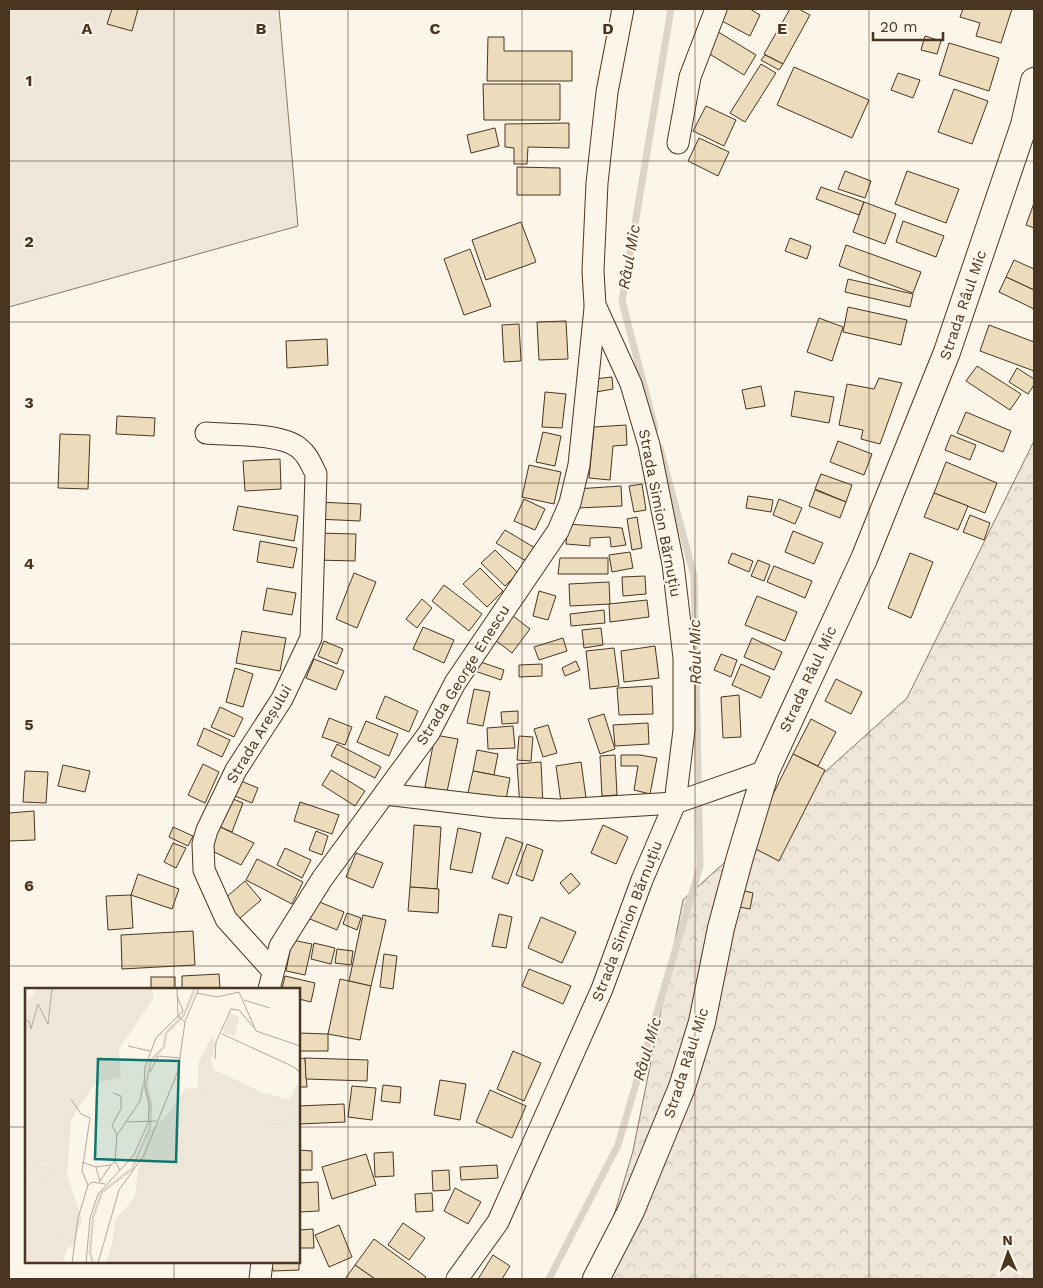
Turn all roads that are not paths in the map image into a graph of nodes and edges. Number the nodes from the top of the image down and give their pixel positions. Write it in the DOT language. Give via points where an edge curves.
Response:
graph roads {
  1 [pos="623,9"];
  2 [pos="716,9"];
  3 [pos="1034,81"];
  4 [pos="678,143"];
  5 [pos="595,305"];
  6 [pos="206,434"];
  7 [pos="766,771"];
  8 [pos="386,794"];
  9 [pos="682,800"];
  10 [pos="271,980"];
  11 [pos="262,1263"];
  12 [pos="260,1279"];
  13 [pos="458,1279"];
  14 [pos="596,1279"];
  1 -- 5 [label="street, Strada Simion Bărnuțiu" via="607,92 597,183 593,271"];
  2 -- 4 [label="street" via="690,77"];
  3 -- 7 [label="street, Strada Râul Mic" via="1024,125 944,361 864,559"];
  5 -- 8 [label="street, Strada George Enescu" via="585,422 570,503 558,531 455,683 429,733"];
  5 -- 9 [label="street, Strada Simion Bărnuțiu" via="631,384 649,445 673,564 684,658"];
  6 -- 10 [label="street, Strada Areșului" via="282,439 298,446 308,456 316,474 311,638 282,699 236,770 203,844 204,870 226,919"];
  7 -- 9 [label="street"];
  7 -- 14 [label="street, Strada Râul Mic" via="740,857 702,1022 682,1087 630,1211"];
  8 -- 9 [label="street" via="496,808 559,810"];
  8 -- 10 [label="street, Strada George Enescu" via="322,879 280,946"];
  9 -- 13 [label="street, Strada Simion Bărnuțiu" via="642,880 602,989 498,1222"];
  11 -- 12 [label="street"];
}
